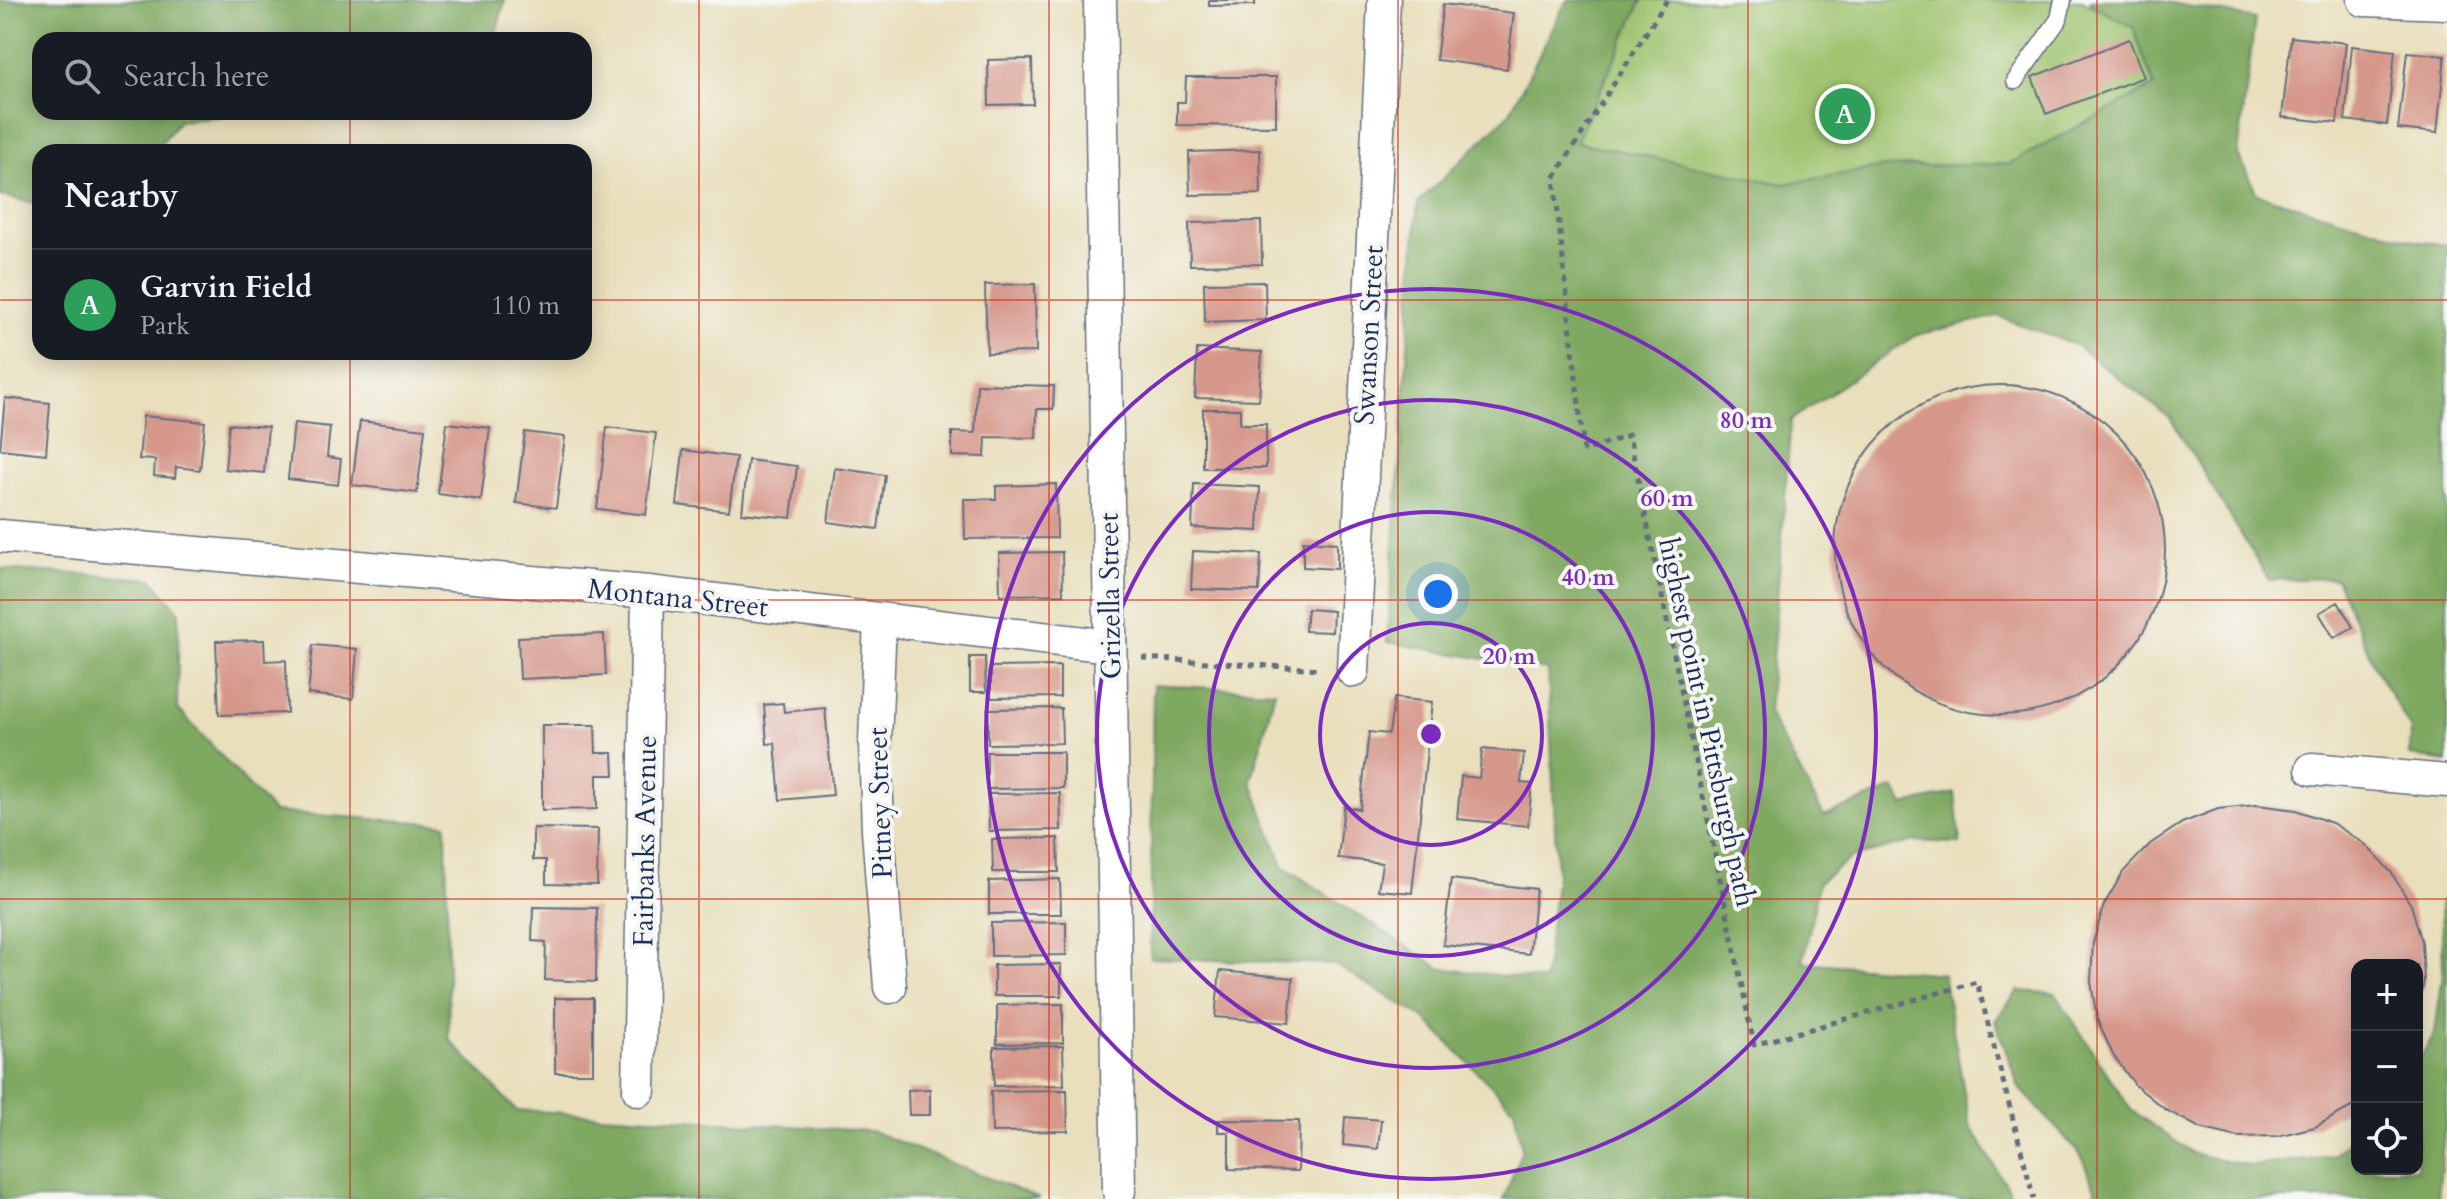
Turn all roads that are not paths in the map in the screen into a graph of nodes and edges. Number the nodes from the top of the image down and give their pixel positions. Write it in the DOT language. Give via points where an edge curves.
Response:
graph roads {
  1 [pos="1100,0"];
  2 [pos="1384,0"];
  3 [pos="2063,0"];
  4 [pos="2364,0"];
  5 [pos="2447,3"];
  6 [pos="2015,81"];
  7 [pos="0,536"];
  8 [pos="648,592"];
  9 [pos="880,620"];
  10 [pos="1110,646"];
  11 [pos="1353,671"];
  12 [pos="2312,769"];
  13 [pos="2447,781"];
  14 [pos="890,987"];
  15 [pos="639,1090"];
  16 [pos="1119,1191"];
  1 -- 10 [label="street, Grizella Street"];
  2 -- 11 [label="street, Swanson Street"];
  3 -- 6 [label="lane" via="2059,19"];
  4 -- 5 [label="street"];
  7 -- 8 [label="street, Montana Street"];
  8 -- 9 [label="street, Montana Street"];
  8 -- 15 [label="street, Fairbanks Avenue"];
  9 -- 10 [label="street, Montana Street"];
  9 -- 14 [label="street, Pitney Street" via="875,742"];
  10 -- 16 [label="street, Grizella Street"];
  12 -- 13 [label="street"];
}
